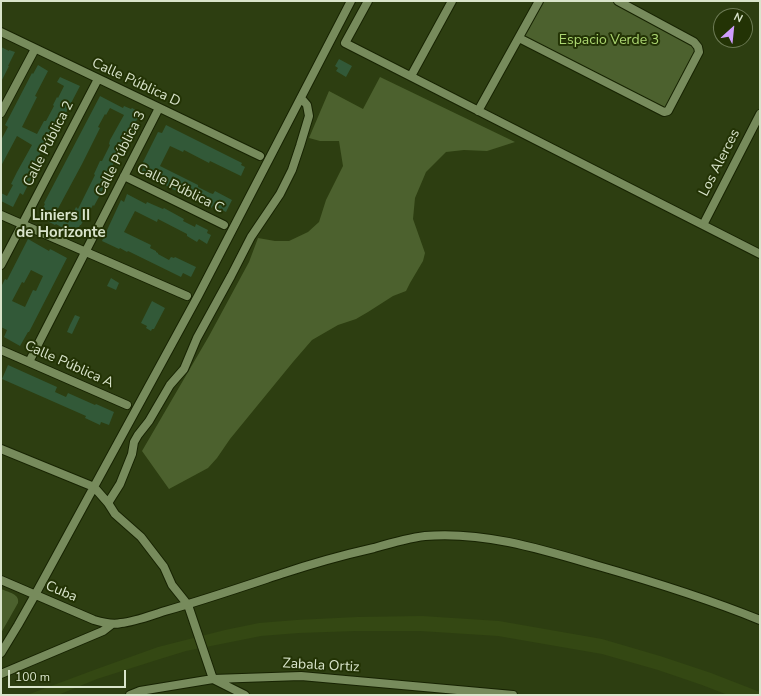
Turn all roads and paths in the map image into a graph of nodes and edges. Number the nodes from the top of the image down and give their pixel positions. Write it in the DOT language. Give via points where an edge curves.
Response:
graph roads {
  1 [pos="352,1"];
  2 [pos="368,1"];
  3 [pos="452,1"];
  4 [pos="540,1"];
  5 [pos="618,1"];
  6 [pos="1,32"];
  7 [pos="519,38"];
  8 [pos="35,49"];
  9 [pos="411,76"];
  10 [pos="98,79"];
  11 [pos="301,98"];
  12 [pos="159,108"];
  13 [pos="478,111"];
  14 [pos="1,113"];
  15 [pos="760,114"];
  16 [pos="260,156"];
  17 [pos="124,176"];
  18 [pos="1,215"];
  19 [pos="22,224"];
  20 [pos="224,225"];
  21 [pos="703,225"];
  22 [pos="86,252"];
  23 [pos="760,254"];
  24 [pos="1,265"];
  25 [pos="187,296"];
  26 [pos="1,350"];
  27 [pos="29,362"];
  28 [pos="127,405"];
  29 [pos="1,449"];
  30 [pos="94,487"];
  31 [pos="108,503"];
  32 [pos="1,580"];
  33 [pos="36,595"];
  34 [pos="188,605"];
  35 [pos="760,620"];
  36 [pos="112,624"];
  37 [pos="1,653"];
  38 [pos="1,674"];
  39 [pos="213,679"];
  40 [pos="130,695"];
  41 [pos="245,695"];
  42 [pos="512,695"];
  1 -- 11 [label="street"];
  2 -- 9 [label="street" via="345,43"];
  3 -- 9 [label="street"];
  4 -- 7 [label="street"];
  5 -- 7 [label="street" via="694,42 698,47 698,52 668,111 664,112"];
  6 -- 8 [label="street, Calle Pública D"];
  7 -- 13 [label="street"];
  8 -- 10 [label="street, Calle Pública D"];
  8 -- 14 [label="street"];
  9 -- 13 [label="street"];
  10 -- 12 [label="street, Calle Pública D"];
  10 -- 19 [label="street, Calle Pública 2"];
  11 -- 30 [label="street" via="198,296"];
  11 -- 31 [label="street" via="309,116 292,170 280,194 251,237 197,338 184,369 134,442 120,484"];
  12 -- 16 [label="street, Calle Pública D"];
  12 -- 17 [label="street, Calle Pública 3"];
  13 -- 21 [label="street"];
  15 -- 21 [label="street, Los Alerces"];
  17 -- 20 [label="street, Calle Pública C"];
  17 -- 22 [label="street, Calle Pública 3"];
  18 -- 19 [label="street"];
  19 -- 22 [label="street"];
  19 -- 24 [label="street, Calle Pública 2"];
  21 -- 23 [label="street"];
  22 -- 25 [label="street"];
  22 -- 27 [label="street, Calle Pública 3"];
  26 -- 27 [label="street, Calle Pública A"];
  27 -- 28 [label="street, Calle Pública A"];
  29 -- 30 [label="street"];
  30 -- 31 [label="street"];
  30 -- 33 [label="street"];
  31 -- 34 [label="street" via="115,514 141,537"];
  32 -- 33 [label="street, Cuba"];
  33 -- 36 [label="street, Cuba" via="94,620"];
  33 -- 37 [label="street"];
  34 -- 35 [label="street" via="283,573 362,551 425,536 446,536 512,542 561,555 692,594"];
  34 -- 36 [label="street"];
  34 -- 39 [label="street"];
  36 -- 38 [label="street" via="103,631"];
  39 -- 40 [label="street, Zabala Ortiz"];
  39 -- 41 [label="street"];
  39 -- 42 [label="street, Zabala Ortiz" via="301,676"];
}
